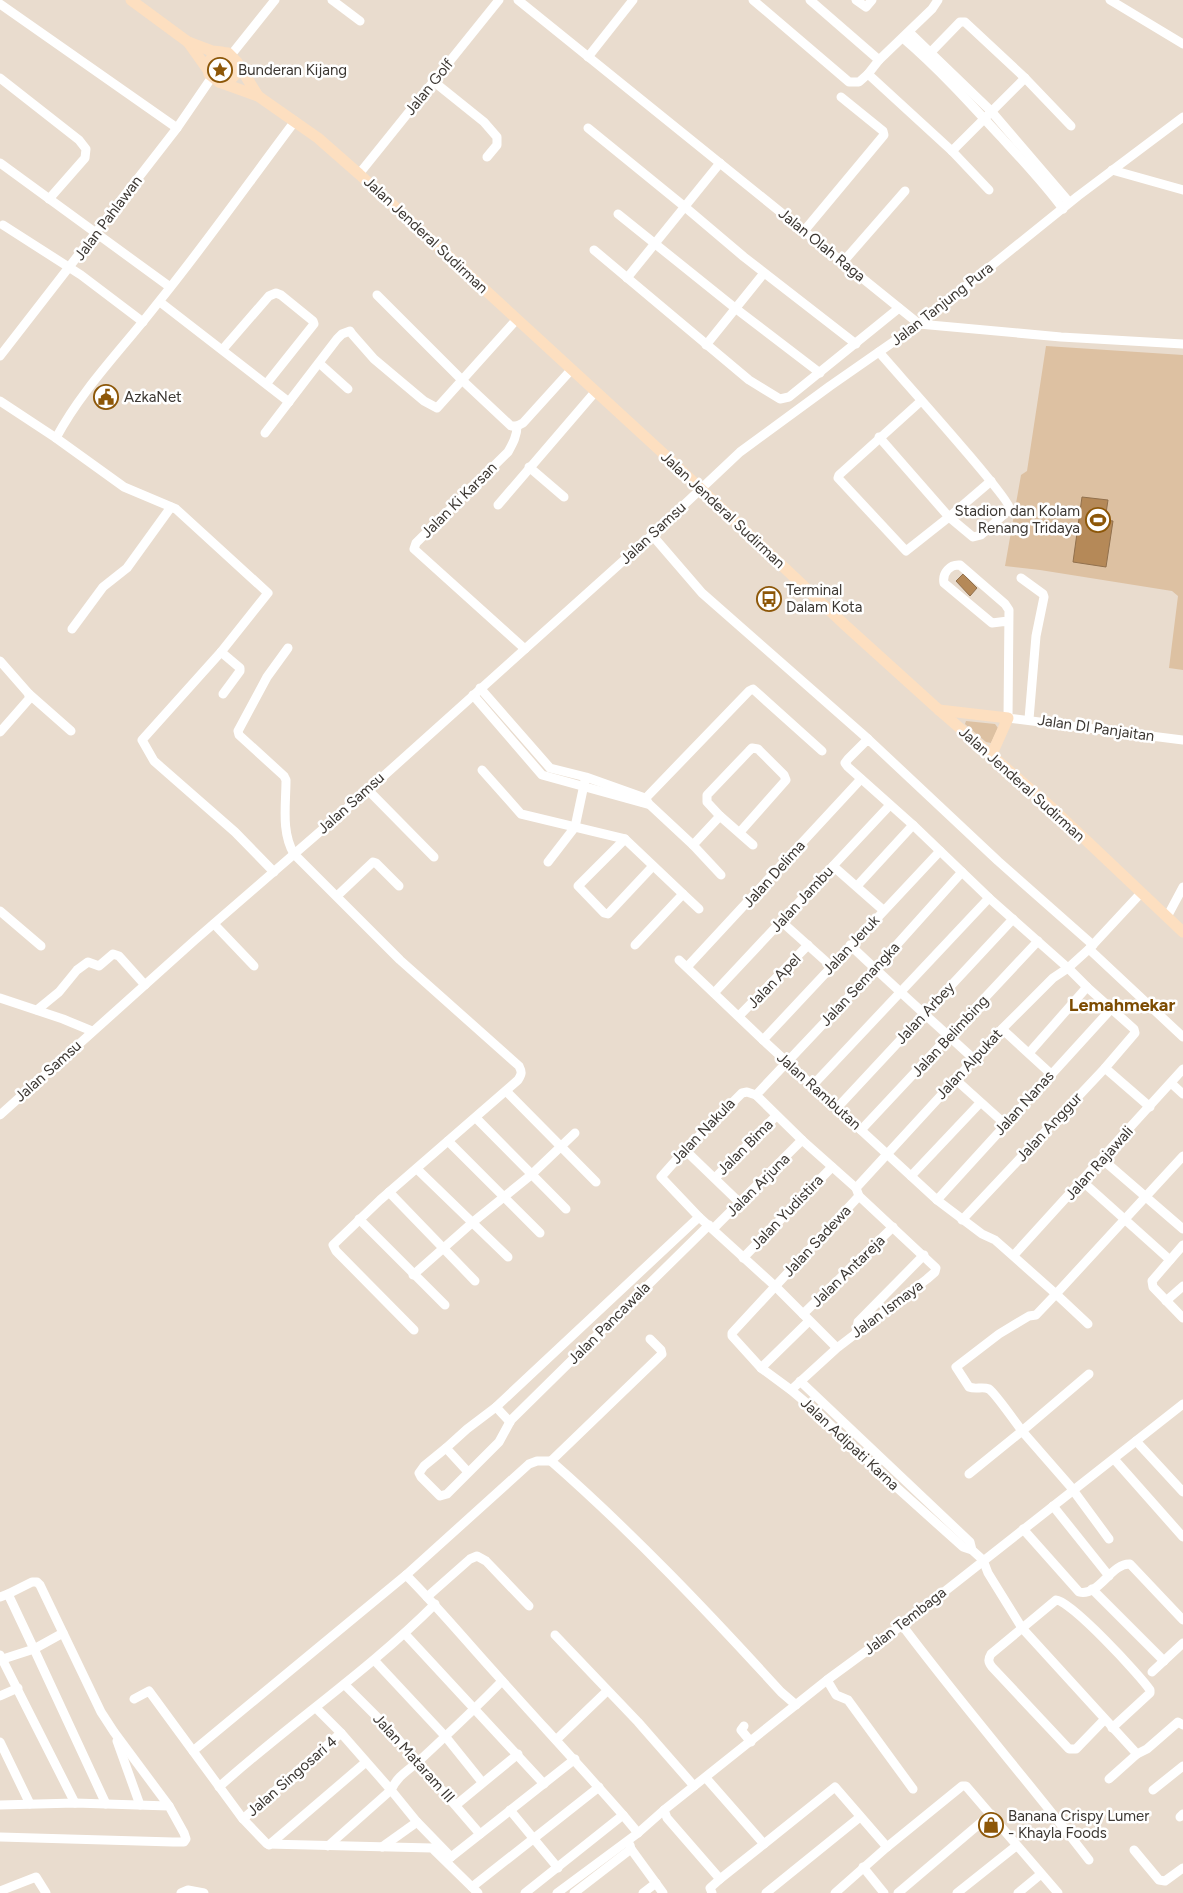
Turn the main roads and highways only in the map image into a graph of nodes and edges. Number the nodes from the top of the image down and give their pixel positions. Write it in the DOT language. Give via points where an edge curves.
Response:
graph roads {
  1 [pos="131,0"];
  2 [pos="188,42"];
  3 [pos="230,56"];
  4 [pos="213,76"];
  5 [pos="258,96"];
  6 [pos="939,710"];
  7 [pos="991,756"];
  8 [pos="1183,932"];
  1 -- 2 [label="main road"];
  2 -- 3 [label="main road"];
  2 -- 4 [label="main road"];
  3 -- 4 [label="main road" via="218,53 212,56 209,62"];
  3 -- 4 [label="main road" via="238,69 234,77 229,81"];
  3 -- 5 [label="main road"];
  4 -- 5 [label="main road"];
  5 -- 6 [label="main road, Jalan Jenderal Sudirman" via="318,138 359,174"];
  6 -- 7 [label="main road, Jalan Jenderal Sudirman"];
  6 -- 7 [label="main road" via="1008,718"];
  7 -- 8 [label="main road, Jalan Jenderal Sudirman" via="1051,807"];
}
